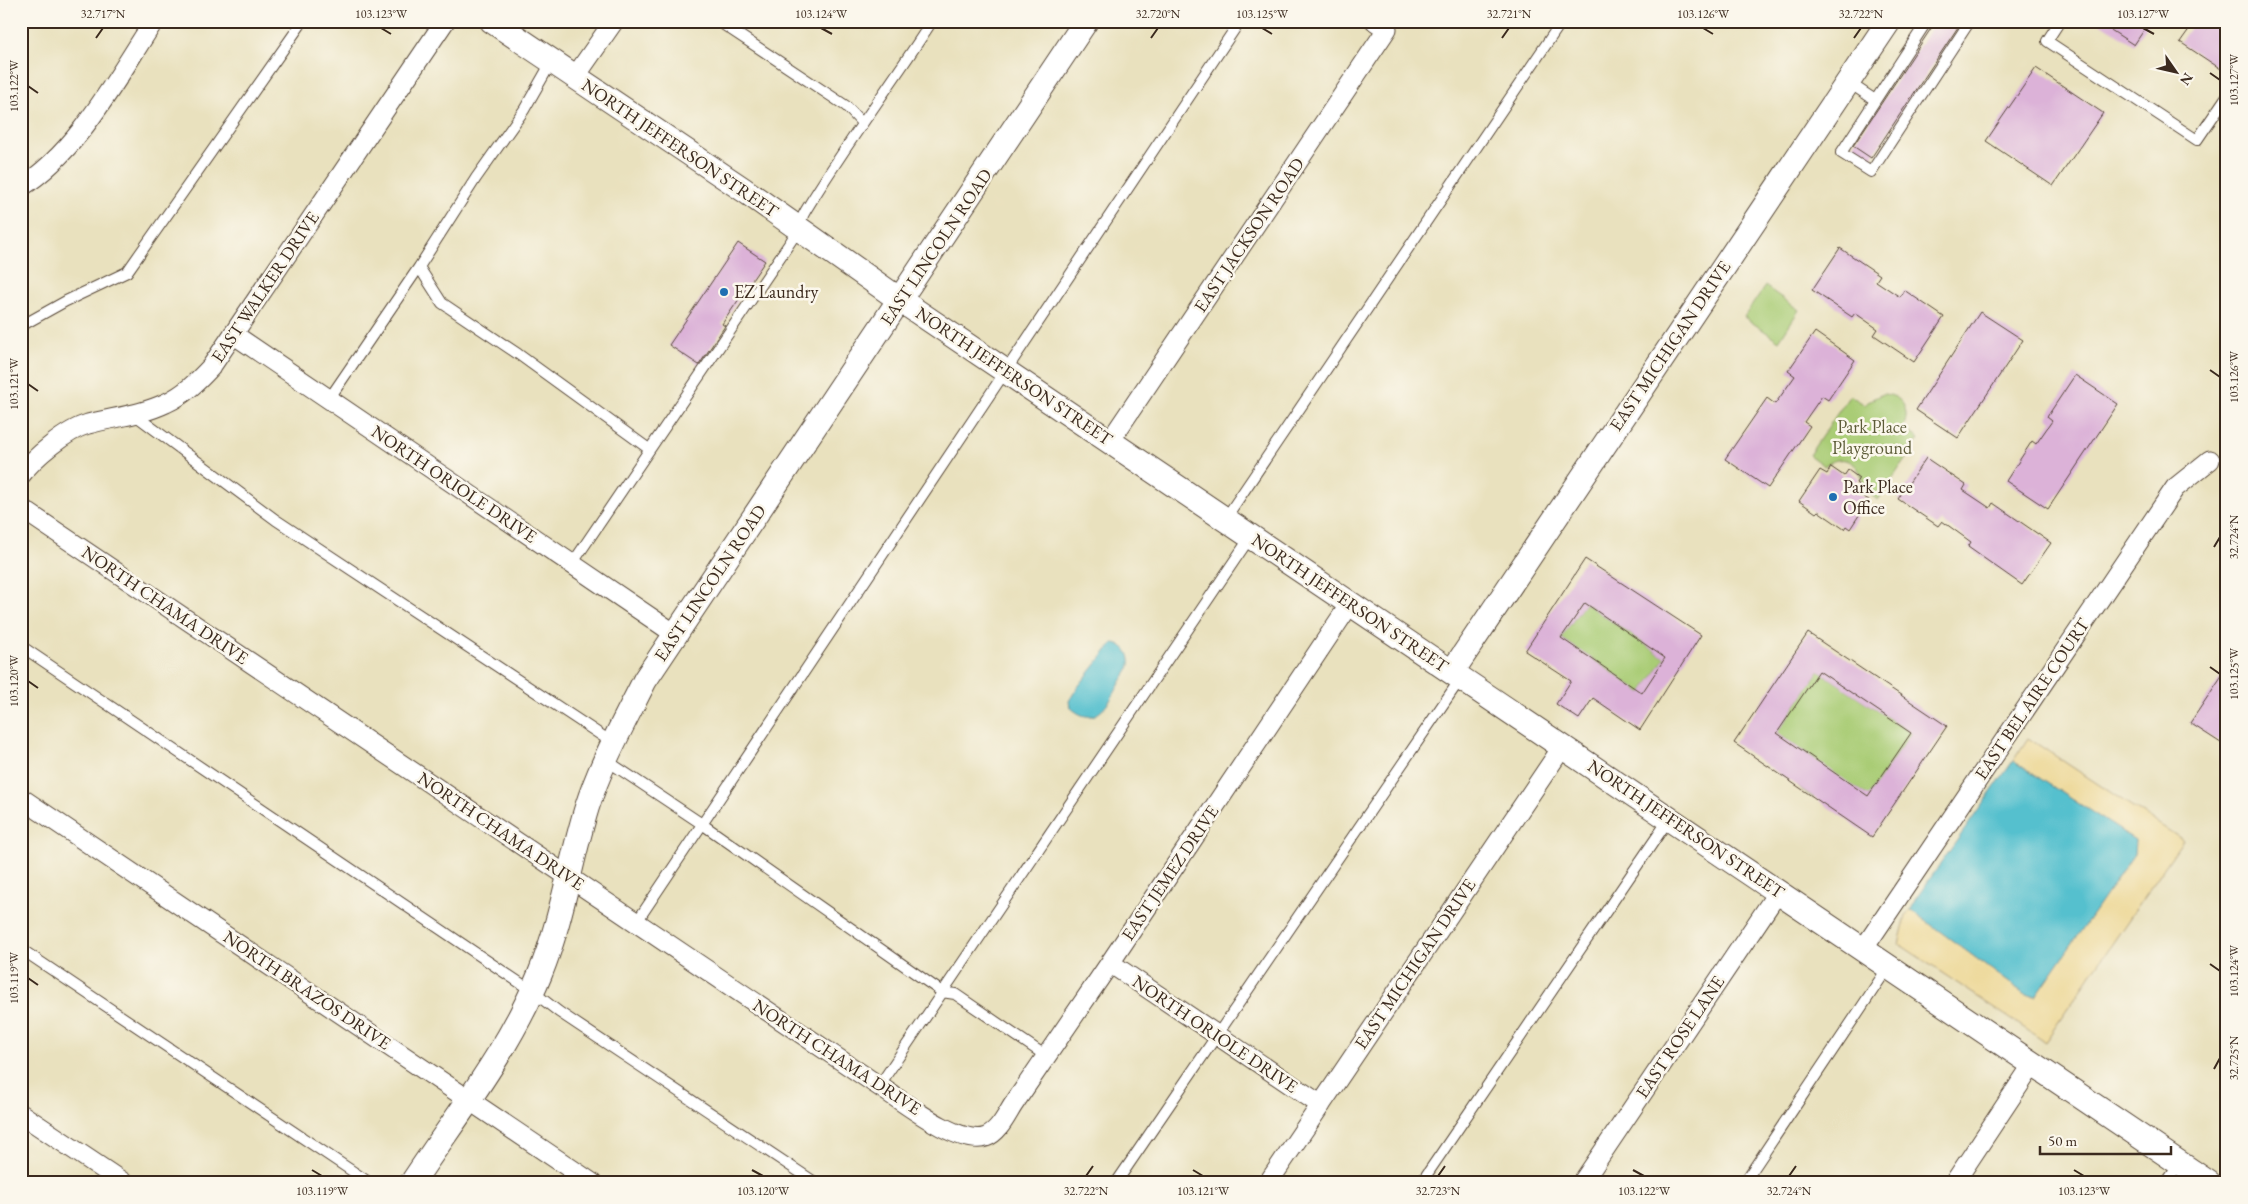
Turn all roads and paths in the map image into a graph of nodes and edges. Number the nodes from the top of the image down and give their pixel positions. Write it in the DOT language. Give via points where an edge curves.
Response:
graph roads {
  1 [pos="154,21"];
  2 [pos="303,21"];
  3 [pos="445,21"];
  4 [pos="492,21"];
  5 [pos="614,21"];
  6 [pos="718,21"];
  7 [pos="932,21"];
  8 [pos="1086,21"];
  9 [pos="1240,21"];
  10 [pos="1562,21"];
  11 [pos="1889,21"];
  12 [pos="1927,21"];
  13 [pos="1970,21"];
  14 [pos="2060,21"];
  15 [pos="1381,25"];
  16 [pos="552,61"];
  17 [pos="575,77"];
  18 [pos="1848,82"];
  19 [pos="2227,96"];
  20 [pos="1875,100"];
  21 [pos="862,123"];
  22 [pos="21,187"];
  23 [pos="799,228"];
  24 [pos="419,268"];
  25 [pos="900,300"];
  26 [pos="21,326"];
  27 [pos="233,334"];
  28 [pos="1006,371"];
  29 [pos="329,399"];
  30 [pos="135,415"];
  31 [pos="1110,441"];
  32 [pos="649,449"];
  33 [pos="2210,460"];
  34 [pos="21,475"];
  35 [pos="21,508"];
  36 [pos="1225,519"];
  37 [pos="1251,536"];
  38 [pos="572,564"];
  39 [pos="1350,604"];
  40 [pos="676,634"];
  41 [pos="21,646"];
  42 [pos="1456,675"];
  43 [pos="1563,746"];
  44 [pos="609,752"];
  45 [pos="21,798"];
  46 [pos="1670,818"];
  47 [pos="702,824"];
  48 [pos="567,876"];
  49 [pos="1778,892"];
  50 [pos="636,923"];
  51 [pos="1864,948"];
  52 [pos="21,949"];
  53 [pos="1110,963"];
  54 [pos="1889,966"];
  55 [pos="532,991"];
  56 [pos="942,992"];
  57 [pos="1216,1034"];
  58 [pos="1046,1056"];
  59 [pos="2033,1064"];
  60 [pos="879,1086"];
  61 [pos="469,1100"];
  62 [pos="1321,1105"];
  63 [pos="21,1114"];
  64 [pos="986,1137"];
  65 [pos="2180,1163"];
  66 [pos="124,1183"];
  67 [pos="370,1183"];
  68 [pos="412,1183"];
  69 [pos="592,1183"];
  70 [pos="816,1183"];
  71 [pos="1116,1183"];
  72 [pos="1268,1183"];
  73 [pos="1421,1183"];
  74 [pos="1582,1183"];
  75 [pos="1744,1183"];
  76 [pos="1954,1183"];
  77 [pos="2166,1183"];
  78 [pos="2210,1183"];
  1 -- 22 [label="street" via="72,143"];
  2 -- 26 [label="lane" via="127,272"];
  3 -- 27 [label="street, EAST WALKER DRIVE"];
  4 -- 16 [label="street, NORTH JEFFERSON STREET"];
  5 -- 17 [label="street"];
  6 -- 21 [label="lane" via="846,106"];
  7 -- 21 [label="lane"];
  8 -- 25 [label="street, EAST LINCOLN ROAD"];
  9 -- 28 [label="lane"];
  10 -- 36 [label="lane"];
  11 -- 18 [label="street, EAST MICHIGAN DRIVE"];
  12 -- 20 [label="lane"];
  13 -- 20 [label="lane" via="1871,172 1841,153"];
  14 -- 19 [label="lane" via="2047,41 2197,140"];
  15 -- 31 [label="street, EAST JACKSON ROAD"];
  16 -- 17 [label="street, NORTH JEFFERSON STREET"];
  16 -- 24 [label="lane" via="524,110"];
  17 -- 23 [label="street, NORTH JEFFERSON STREET"];
  18 -- 20 [label="lane"];
  18 -- 42 [label="street, EAST MICHIGAN DRIVE"];
  21 -- 23 [label="lane" via="805,212"];
  23 -- 25 [label="street, NORTH JEFFERSON STREET"];
  23 -- 32 [label="lane"];
  24 -- 29 [label="lane"];
  24 -- 32 [label="lane" via="442,303"];
  25 -- 28 [label="street, NORTH JEFFERSON STREET"];
  25 -- 40 [label="street, EAST LINCOLN ROAD"];
  27 -- 29 [label="street, NORTH ORIOLE DRIVE"];
  27 -- 30 [label="street, EAST WALKER DRIVE" via="211,367 182,395"];
  28 -- 31 [label="street, NORTH JEFFERSON STREET"];
  28 -- 47 [label="lane"];
  29 -- 38 [label="street, NORTH ORIOLE DRIVE"];
  30 -- 34 [label="street, EAST WALKER DRIVE" via="86,425 37,455"];
  30 -- 44 [label="lane" via="276,520"];
  31 -- 36 [label="street, NORTH JEFFERSON STREET"];
  32 -- 38 [label="lane"];
  33 -- 51 [label="street, EAST BEL AIRE COURT" via="2174,488"];
  35 -- 48 [label="street, NORTH CHAMA DRIVE"];
  36 -- 37 [label="street, NORTH JEFFERSON STREET"];
  37 -- 39 [label="street, NORTH JEFFERSON STREET"];
  37 -- 56 [label="lane"];
  38 -- 40 [label="street, NORTH ORIOLE DRIVE"];
  39 -- 42 [label="street, NORTH JEFFERSON STREET"];
  39 -- 53 [label="street, EAST JEMEZ DRIVE"];
  40 -- 44 [label="street, EAST LINCOLN ROAD" via="645,680"];
  41 -- 55 [label="lane"];
  42 -- 43 [label="street, NORTH JEFFERSON STREET"];
  42 -- 57 [label="lane"];
  43 -- 46 [label="street, NORTH JEFFERSON STREET"];
  43 -- 62 [label="street, EAST MICHIGAN DRIVE"];
  44 -- 47 [label="lane"];
  44 -- 48 [label="street, EAST LINCOLN ROAD" via="587,807"];
  45 -- 61 [label="street, NORTH BRAZOS DRIVE"];
  46 -- 49 [label="street, NORTH JEFFERSON STREET"];
  46 -- 73 [label="lane"];
  47 -- 50 [label="lane"];
  47 -- 56 [label="lane"];
  48 -- 50 [label="street, NORTH CHAMA DRIVE"];
  48 -- 55 [label="street, EAST LINCOLN ROAD" via="557,926"];
  49 -- 51 [label="street, NORTH JEFFERSON STREET"];
  49 -- 74 [label="street, EAST ROSE LANE"];
  50 -- 60 [label="street, NORTH CHAMA DRIVE"];
  51 -- 54 [label="street, NORTH JEFFERSON STREET"];
  52 -- 67 [label="lane"];
  53 -- 57 [label="street, NORTH ORIOLE DRIVE"];
  53 -- 58 [label="street, EAST JEMEZ DRIVE"];
  54 -- 59 [label="street, NORTH JEFFERSON STREET"];
  54 -- 75 [label="lane"];
  55 -- 61 [label="street, EAST LINCOLN ROAD" via="512,1032"];
  55 -- 70 [label="lane"];
  56 -- 58 [label="lane" via="955,994"];
  56 -- 60 [label="lane"];
  57 -- 62 [label="street, NORTH ORIOLE DRIVE"];
  57 -- 71 [label="lane"];
  58 -- 64 [label="street, EAST JEMEZ DRIVE" via="1002,1125"];
  59 -- 65 [label="street, NORTH JEFFERSON STREET"];
  59 -- 76 [label="street"];
  60 -- 64 [label="street, NORTH CHAMA DRIVE" via="953,1134 970,1139"];
  61 -- 68 [label="street, EAST LINCOLN ROAD"];
  61 -- 69 [label="street, NORTH BRAZOS DRIVE"];
  62 -- 72 [label="street, EAST MICHIGAN DRIVE"];
  63 -- 66 [label="street"];
  65 -- 77 [label="lane"];
  65 -- 78 [label="street, NORTH JEFFERSON STREET"];
}
